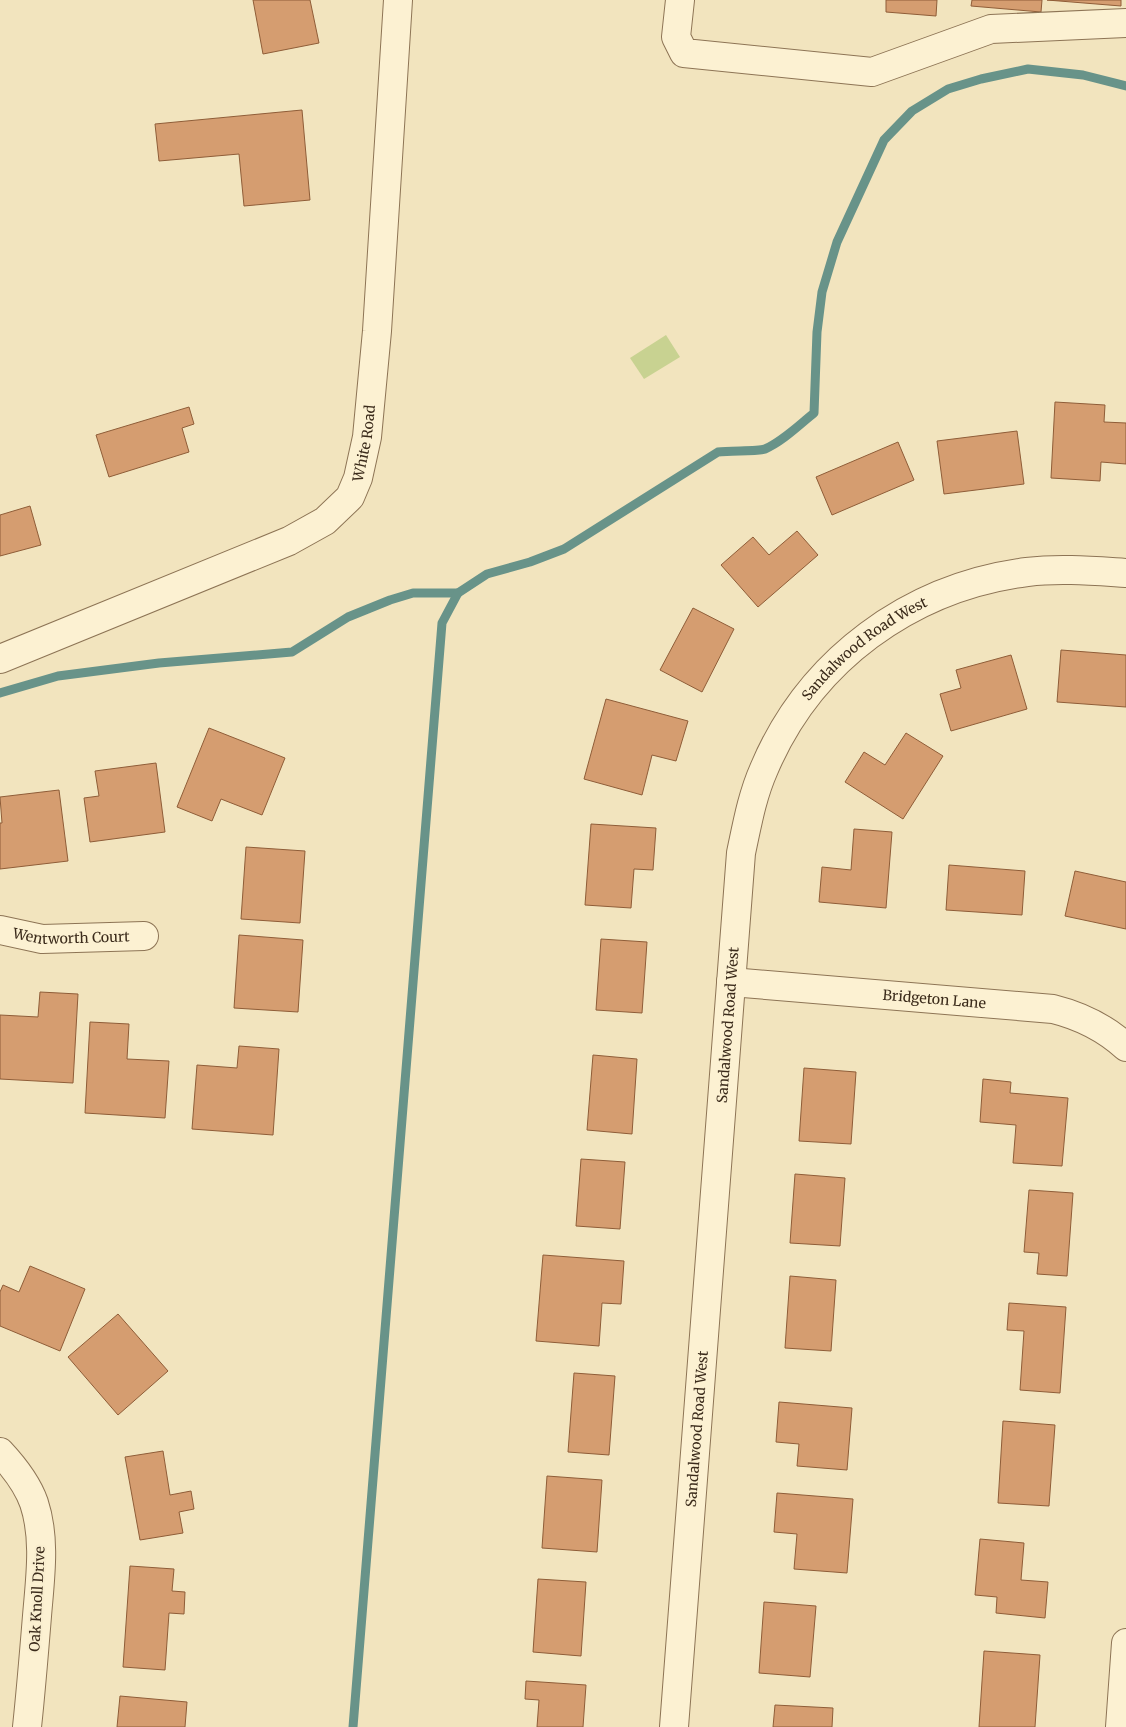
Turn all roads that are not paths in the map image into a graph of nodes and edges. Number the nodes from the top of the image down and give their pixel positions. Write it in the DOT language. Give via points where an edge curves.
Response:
graph roads {
  1 [pos="398,0"];
  2 [pos="680,0"];
  3 [pos="1126,23"];
  4 [pos="1126,573"];
  5 [pos="0,660"];
  6 [pos="0,930"];
  7 [pos="144,936"];
  8 [pos="731,982"];
  9 [pos="1126,1047"];
  10 [pos="0,1452"];
  11 [pos="1126,1643"];
  12 [pos="27,1727"];
  13 [pos="674,1727"];
  14 [pos="1120,1727"];
  1 -- 5 [label="street, White Road" via="368,437 350,497 325,521 289,541"];
  2 -- 3 [label="street" via="676,37 684,53 872,72 991,29"];
  4 -- 8 [label="street, Sandalwood Road West" via="1072,570 986,579 945,592 906,611 869,634 836,662 807,695 783,730 764,770 750,811 741,853"];
  6 -- 7 [label="street, Wentworth Court" via="42,939"];
  8 -- 9 [label="street, Bridgeton Lane" via="1053,1009 1096,1024"];
  8 -- 13 [label="street, Sandalwood Road West"];
  10 -- 12 [label="street, Oak Knoll Drive" via="24,1483 39,1523 41,1558"];
  11 -- 14 [label="street"];
}
